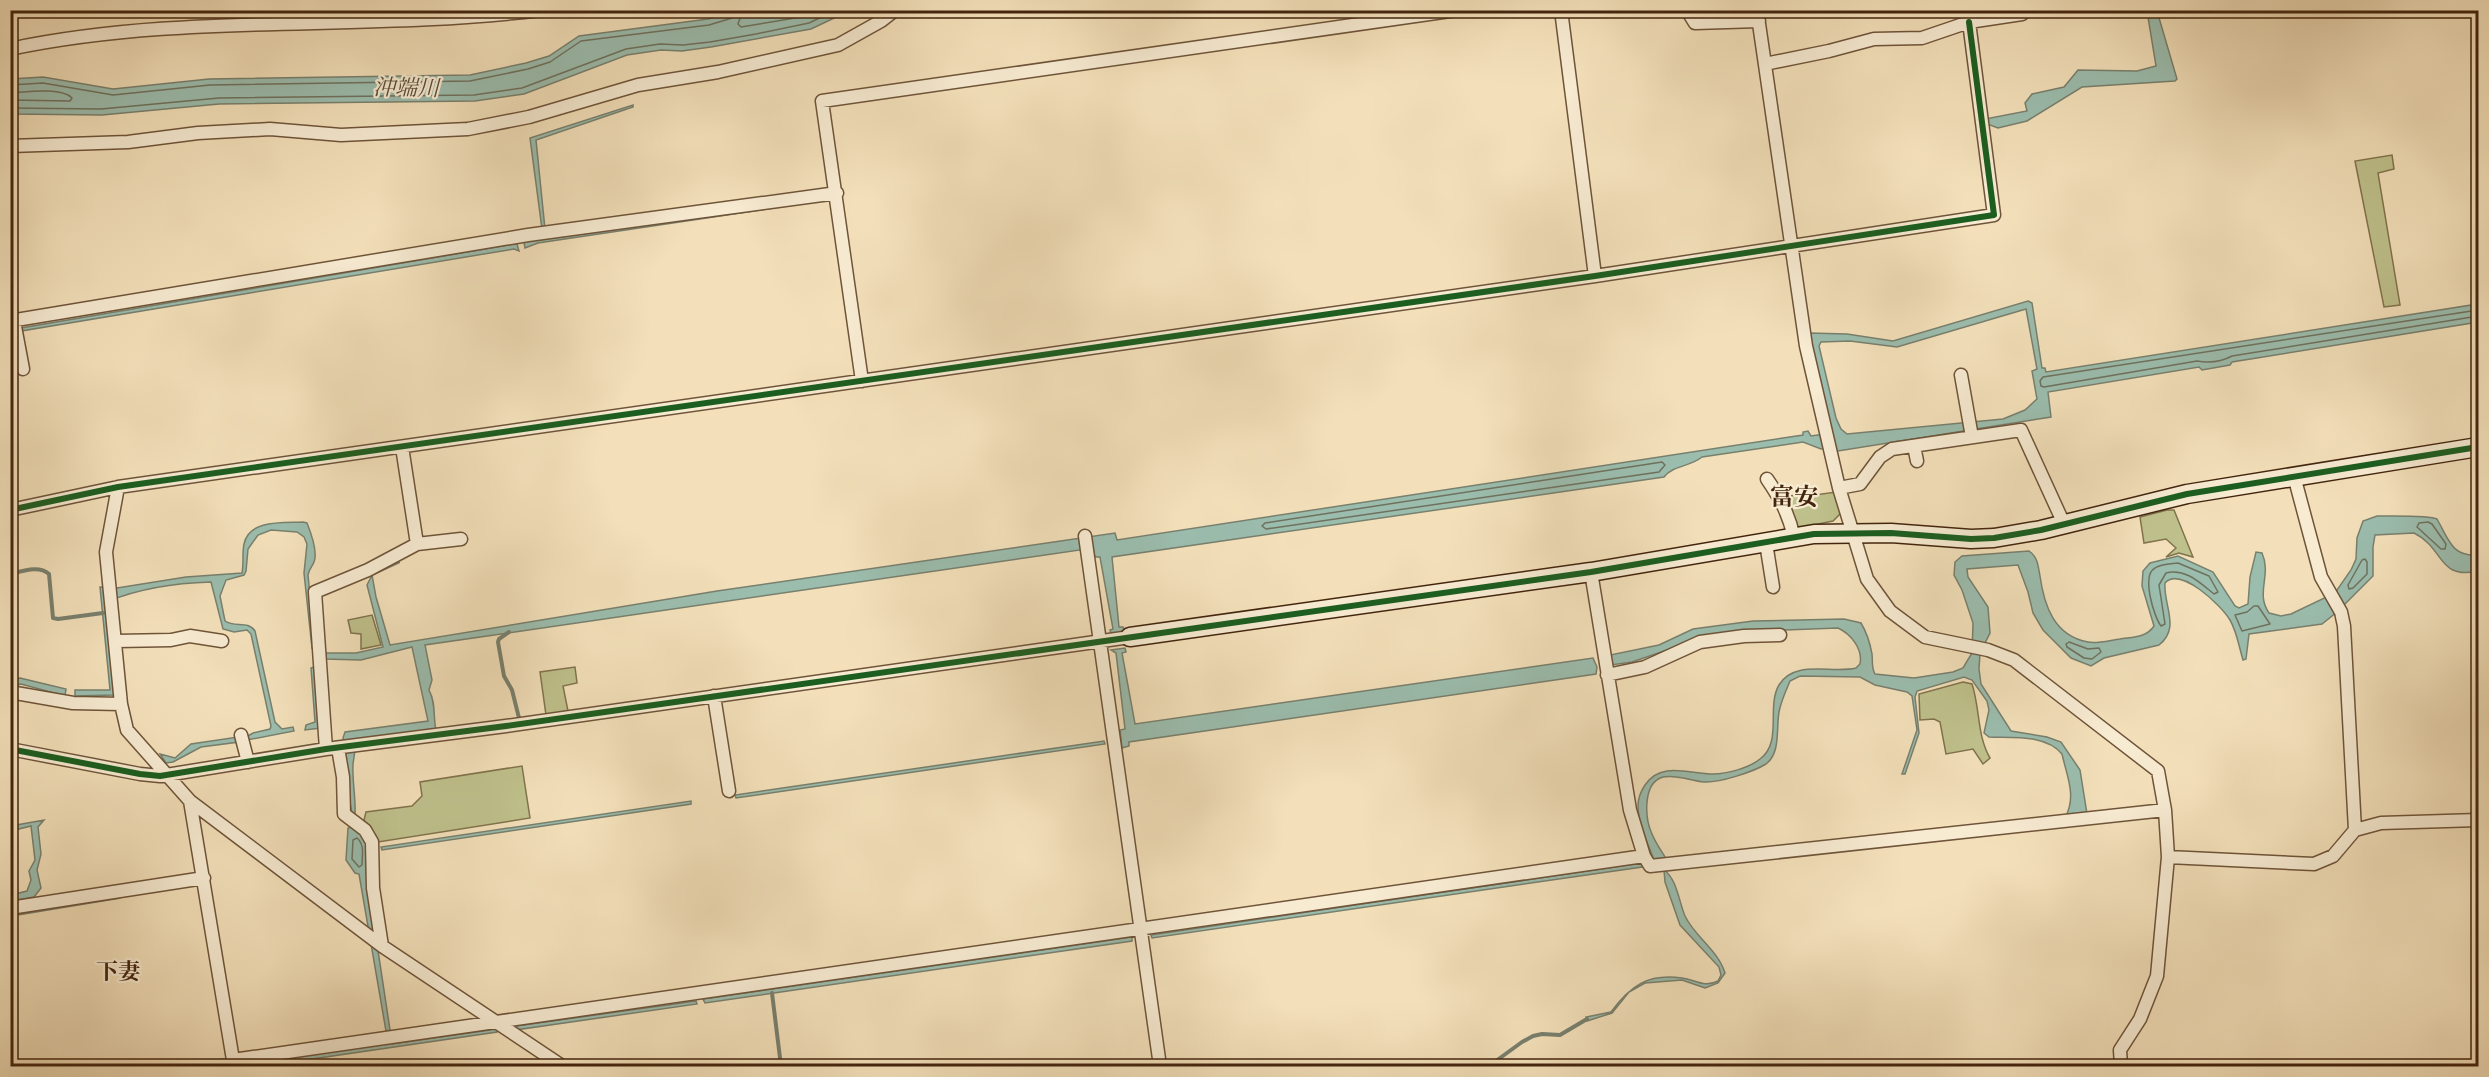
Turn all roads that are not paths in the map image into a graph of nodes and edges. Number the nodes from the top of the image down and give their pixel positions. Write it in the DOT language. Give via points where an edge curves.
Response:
graph roads {
  1 [pos="540,10"];
  2 [pos="895,10"];
  3 [pos="1456,10"];
  4 [pos="1561,10"];
  5 [pos="1687,10"];
  6 [pos="2023,10"];
  7 [pos="1758,16"];
  8 [pos="1970,22"];
  9 [pos="10,49"];
  10 [pos="1765,64"];
  11 [pos="10,146"];
  12 [pos="837,193"];
  13 [pos="1793,247"];
  14 [pos="1595,276"];
  15 [pos="12,321"];
  16 [pos="23,369"];
  17 [pos="1961,375"];
  18 [pos="862,381"];
  19 [pos="1972,437"];
  20 [pos="1914,446"];
  21 [pos="402,447"];
  22 [pos="2478,447"];
  23 [pos="1917,461"];
  24 [pos="2294,476"];
  25 [pos="1767,479"];
  26 [pos="118,487"];
  27 [pos="1839,488"];
  28 [pos="10,510"];
  29 [pos="2064,524"];
  30 [pos="1852,532"];
  31 [pos="1085,536"];
  32 [pos="1794,538"];
  33 [pos="461,539"];
  34 [pos="1766,543"];
  35 [pos="417,544"];
  36 [pos="1591,572"];
  37 [pos="1773,587"];
  38 [pos="1780,635"];
  39 [pos="1130,637"];
  40 [pos="117,641"];
  41 [pos="222,641"];
  42 [pos="1104,641"];
  43 [pos="1606,673"];
  44 [pos="10,692"];
  45 [pos="714,696"];
  46 [pos="121,704"];
  47 [pos="241,735"];
  48 [pos="332,748"];
  49 [pos="10,749"];
  50 [pos="248,762"];
  51 [pos="167,775"];
  52 [pos="729,791"];
  53 [pos="190,801"];
  54 [pos="2165,810"];
  55 [pos="2478,820"];
  56 [pos="2355,830"];
  57 [pos="1644,856"];
  58 [pos="2168,857"];
  59 [pos="204,878"];
  60 [pos="10,908"];
  61 [pos="1140,929"];
  62 [pos="382,946"];
  63 [pos="496,1022"];
  64 [pos="234,1063"];
  65 [pos="562,1066"];
  66 [pos="1160,1066"];
  67 [pos="2121,1066"];
  1 -- 9 [label="street" via="459,19 156,28"];
  2 -- 11 [label="street" via="838,45 638,85 529,117 468,129 341,135 270,129 128,142"];
  3 -- 12 [label="street" via="822,101"];
  4 -- 14 [label="street"];
  5 -- 7 [label="street" via="1695,23"];
  6 -- 8 [label="street" via="2022,14"];
  7 -- 10 [label="street"];
  8 -- 10 [label="street" via="1922,38 1874,39"];
  8 -- 13 [label="street" via="1994,214"];
  10 -- 13 [label="street"];
  12 -- 15 [label="street" via="528,236"];
  12 -- 18 [label="street"];
  13 -- 14 [label="street"];
  13 -- 27 [label="street" via="1806,346"];
  14 -- 18 [label="street"];
  15 -- 16 [label="street"];
  17 -- 19 [label="street"];
  18 -- 21 [label="street"];
  19 -- 20 [label="street"];
  19 -- 29 [label="street" via="2021,430"];
  20 -- 23 [label="street"];
  20 -- 27 [label="street" via="1892,449 1880,457 1860,484"];
  21 -- 26 [label="street"];
  21 -- 35 [label="street"];
  22 -- 24 [label="street"];
  24 -- 29 [label="street" via="2187,494"];
  24 -- 56 [label="street" via="2321,577 2341,612 2344,626"];
  25 -- 32 [label="street" via="1790,518"];
  26 -- 28 [label="street"];
  26 -- 40 [label="street" via="106,552"];
  27 -- 30 [label="street"];
  29 -- 30 [label="street" via="1971,539"];
  30 -- 32 [label="street"];
  30 -- 54 [label="street" via="1867,579 1890,611 1925,637 1988,650 2014,660 2158,771"];
  31 -- 42 [label="street"];
  32 -- 34 [label="street"];
  33 -- 35 [label="street"];
  34 -- 36 [label="street"];
  34 -- 37 [label="street"];
  35 -- 48 [label="street" via="315,592"];
  36 -- 39 [label="street"];
  36 -- 43 [label="street"];
  38 -- 43 [label="street" via="1700,642 1645,668"];
  39 -- 42 [label="street"];
  40 -- 41 [label="street" via="190,636"];
  40 -- 46 [label="street"];
  42 -- 45 [label="street"];
  42 -- 61 [label="street"];
  43 -- 57 [label="street" via="1630,810"];
  44 -- 46 [label="street" via="73,703"];
  45 -- 48 [label="street"];
  45 -- 52 [label="street"];
  46 -- 51 [label="street" via="127,730"];
  47 -- 50 [label="street"];
  48 -- 50 [label="street"];
  48 -- 62 [label="street" via="344,777 344,814 365,830 372,842 372,888"];
  49 -- 51 [label="street" via="140,774"];
  50 -- 51 [label="street"];
  51 -- 53 [label="street"];
  53 -- 59 [label="street"];
  53 -- 62 [label="street"];
  54 -- 57 [label="street" via="1679,864 1650,866"];
  54 -- 58 [label="street"];
  55 -- 56 [label="street" via="2402,820"];
  56 -- 58 [label="street" via="2333,856 2314,864"];
  57 -- 61 [label="street"];
  58 -- 67 [label="street" via="2157,976 2140,1019 2120,1050"];
  59 -- 60 [label="street"];
  59 -- 64 [label="street"];
  61 -- 63 [label="street"];
  61 -- 66 [label="street"];
  62 -- 63 [label="street"];
  63 -- 64 [label="street"];
  63 -- 65 [label="street"];
}
